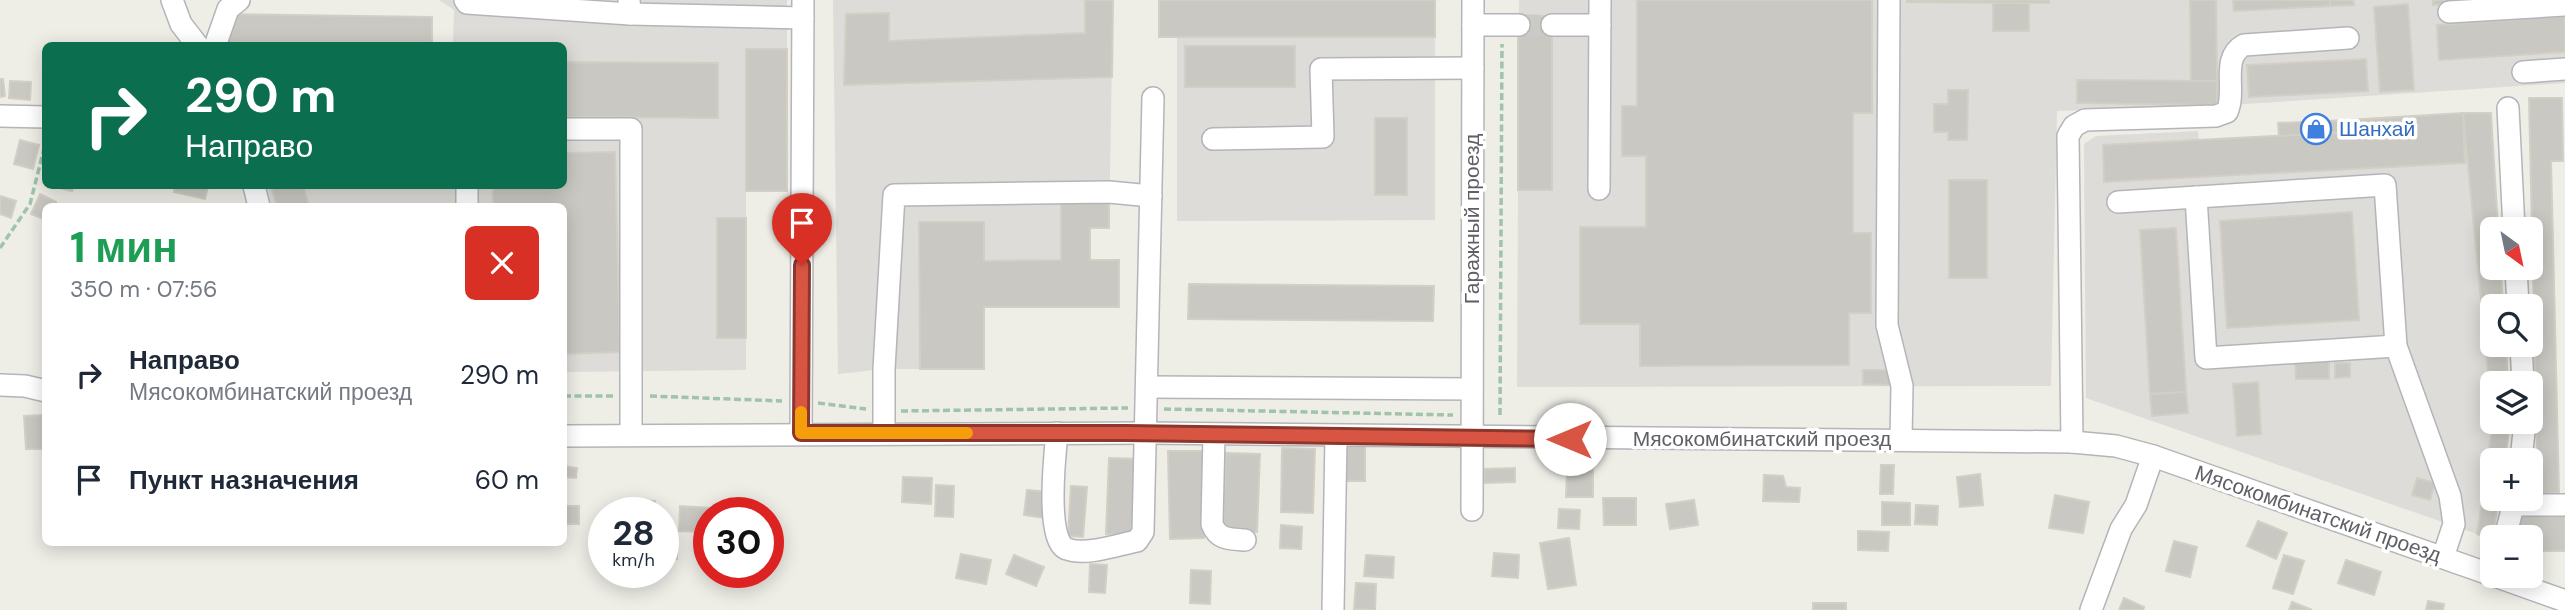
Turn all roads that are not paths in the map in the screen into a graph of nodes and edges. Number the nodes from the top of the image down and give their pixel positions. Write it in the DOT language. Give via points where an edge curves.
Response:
graph roads {
  1 [pos="172,0"];
  2 [pos="239,0"];
  3 [pos="465,0"];
  4 [pos="1473,0"];
  5 [pos="1600,0"];
  6 [pos="1889,0"];
  7 [pos="2565,5"];
  8 [pos="629,7"];
  9 [pos="702,8"];
  10 [pos="803,9"];
  11 [pos="2449,12"];
  12 [pos="1473,24"];
  13 [pos="1510,25"];
  14 [pos="1552,25"];
  15 [pos="1600,25"];
  16 [pos="2348,38"];
  17 [pos="195,42"];
  18 [pos="216,42"];
  19 [pos="1473,68"];
  20 [pos="2565,69"];
  21 [pos="2523,72"];
  22 [pos="1153,97"];
  23 [pos="2508,108"];
  24 [pos="0,116"];
  25 [pos="42,117"];
  26 [pos="567,129"];
  27 [pos="1213,139"];
  28 [pos="1599,189"];
  29 [pos="1152,196"];
  30 [pos="2196,197"];
  31 [pos="2118,202"];
  32 [pos="2513,217"];
  33 [pos="2396,346"];
  34 [pos="0,385"];
  35 [pos="1148,387"];
  36 [pos="1472,389"];
  37 [pos="42,390"];
  38 [pos="801,433"];
  39 [pos="884,433"];
  40 [pos="1057,433"];
  41 [pos="1147,433"];
  42 [pos="631,435"];
  43 [pos="1214,435"];
  44 [pos="567,436"];
  45 [pos="1336,436"];
  46 [pos="1471,439"];
  47 [pos="1900,439"];
  48 [pos="2072,442"];
  49 [pos="2153,456"];
  50 [pos="2543,504"];
  51 [pos="2565,505"];
  52 [pos="1472,510"];
  53 [pos="1245,540"];
  54 [pos="2443,557"];
  55 [pos="2480,570"];
  56 [pos="2529,588"];
  57 [pos="2565,601"];
  58 [pos="1333,610"];
  59 [pos="2091,610"];
  1 -- 17 [label="street" via="181,24"];
  2 -- 18 [label="street" via="228,9"];
  3 -- 8 [label="street"];
  4 -- 12 [label="street, Гаражный проезд"];
  5 -- 15 [label="street"];
  6 -- 47 [label="street" via="1887,325 1902,386"];
  7 -- 11 [label="street"];
  8 -- 9 [label="street"];
  9 -- 10 [label="street"];
  10 -- 38 [label="street"];
  12 -- 13 [label="street"];
  12 -- 19 [label="street, Гаражный проезд"];
  14 -- 15 [label="street"];
  15 -- 28 [label="street"];
  16 -- 48 [label="street" via="2244,45 2235,50 2231,102 2227,112 2216,116 2085,120 2074,127 2068,136"];
  19 -- 27 [label="street" via="1321,69 1323,137"];
  19 -- 36 [label="street, Гаражный проезд"];
  20 -- 21 [label="street"];
  22 -- 29 [label="street"];
  23 -- 32 [label="street"];
  24 -- 25 [label="street"];
  26 -- 42 [label="street" via="631,129"];
  29 -- 35 [label="street"];
  29 -- 39 [label="street" via="1109,192 894,195"];
  30 -- 31 [label="street"];
  30 -- 33 [label="street" via="2385,185"];
  30 -- 33 [label="street" via="2206,358"];
  33 -- 54 [label="street" via="2450,496 2454,524"];
  34 -- 37 [label="street"];
  35 -- 36 [label="street"];
  35 -- 41 [label="street"];
  36 -- 46 [label="street, Гаражный проезд"];
  38 -- 39 [label="street, Мясокомбинатский проезд"];
  38 -- 42 [label="street, Мясокомбинатский проезд"];
  39 -- 40 [label="street, Мясокомбинатский проезд"];
  40 -- 41 [label="street, Мясокомбинатский проезд"];
  40 -- 41 [label="street" via="1055,533 1068,550 1137,541 1143,532"];
  41 -- 43 [label="street, Мясокомбинатский проезд"];
  42 -- 44 [label="street, Мясокомбинатский проезд"];
  43 -- 45 [label="street, Мясокомбинатский проезд"];
  43 -- 53 [label="street" via="1212,524 1215,533 1224,538"];
  45 -- 46 [label="street, Мясокомбинатский проезд"];
  45 -- 58 [label="street"];
  46 -- 47 [label="street, Мясокомбинатский проезд"];
  46 -- 52 [label="street, Гаражный проезд"];
  47 -- 48 [label="street, Мясокомбинатский проезд"];
  48 -- 49 [label="street, Мясокомбинатский проезд" via="2116,446"];
  49 -- 54 [label="street, Мясокомбинатский проезд"];
  49 -- 59 [label="street"];
  50 -- 51 [label="street"];
  54 -- 55 [label="street, Мясокомбинатский проезд"];
  56 -- 57 [label="street, Мясокомбинатский проезд"];
}
